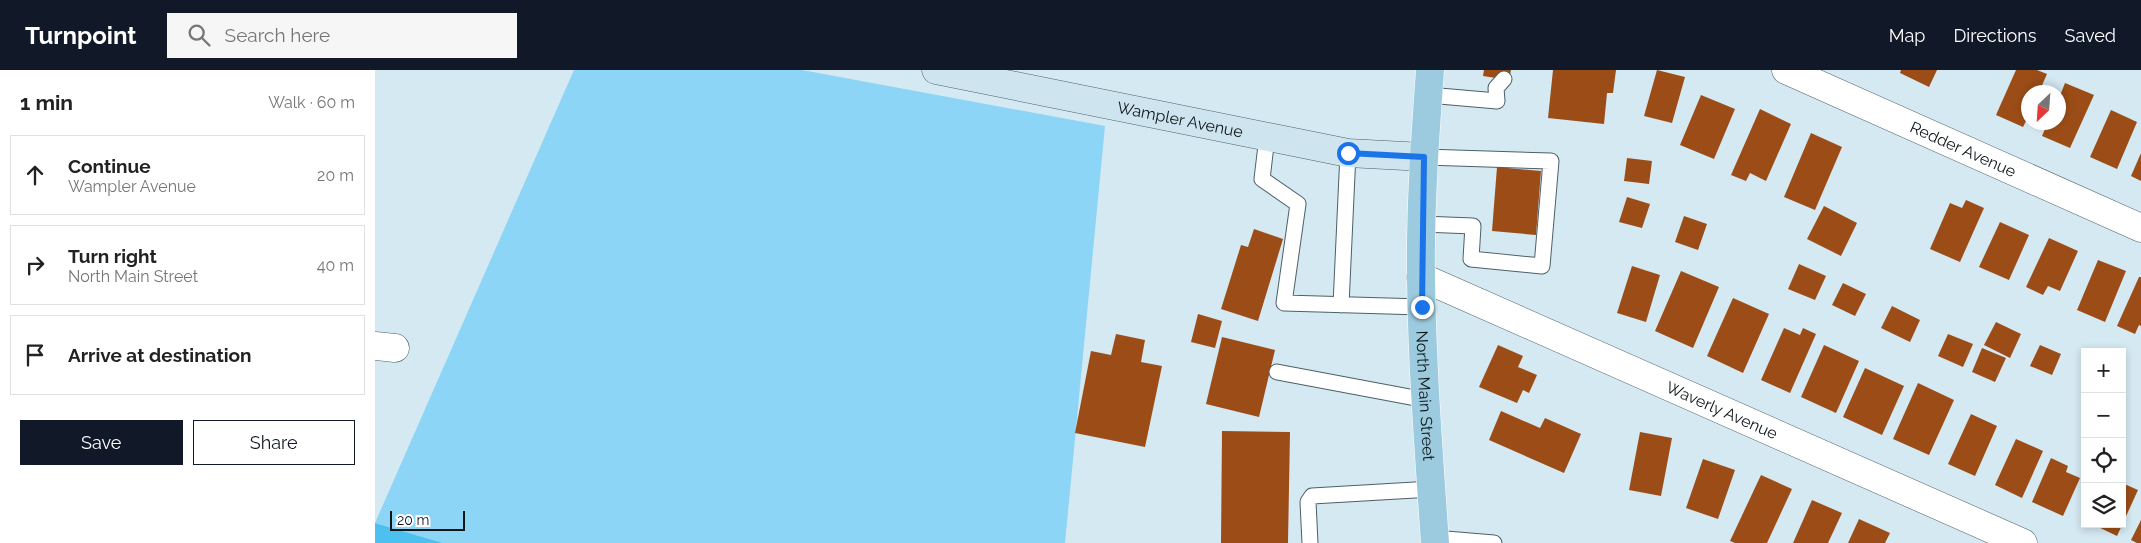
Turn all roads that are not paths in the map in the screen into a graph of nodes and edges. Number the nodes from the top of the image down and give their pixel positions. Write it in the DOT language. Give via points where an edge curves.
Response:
graph roads {
  1 [pos="937,70"];
  2 [pos="1786,70"];
  3 [pos="1429,82"];
  4 [pos="1497,82"];
  5 [pos="1267,137"];
  6 [pos="1348,153"];
  7 [pos="1424,157"];
  8 [pos="1422,224"];
  9 [pos="2141,228"];
  10 [pos="1421,277"];
  11 [pos="1341,304"];
  12 [pos="1422,307"];
  13 [pos="1277,372"];
  14 [pos="1426,400"];
  15 [pos="1431,489"];
  16 [pos="1435,540"];
  17 [pos="1310,543"];
  18 [pos="1494,543"];
  19 [pos="2023,543"];
  1 -- 5 [label="street, Wampler Avenue"];
  2 -- 9 [label="street, Redder Avenue"];
  3 -- 4 [label="lane" via="1497,101"];
  3 -- 7 [label="main road, North Main Street"];
  5 -- 6 [label="street, Wampler Avenue"];
  5 -- 11 [label="lane" via="1262,179 1298,204 1284,303"];
  6 -- 7 [label="street, Wampler Avenue"];
  6 -- 11 [label="lane"];
  7 -- 8 [label="main road, North Main Street"];
  7 -- 8 [label="lane" via="1551,162 1542,266 1471,259 1473,226"];
  8 -- 10 [label="main road, North Main Street"];
  10 -- 12 [label="main road, North Main Street"];
  10 -- 19 [label="street, Waverly Avenue"];
  11 -- 12 [label="lane"];
  12 -- 14 [label="main road, North Main Street"];
  13 -- 14 [label="lane"];
  14 -- 15 [label="main road, North Main Street"];
  15 -- 16 [label="main road, North Main Street"];
  15 -- 17 [label="lane" via="1312,496 1308,502"];
  16 -- 18 [label="lane"];
}
